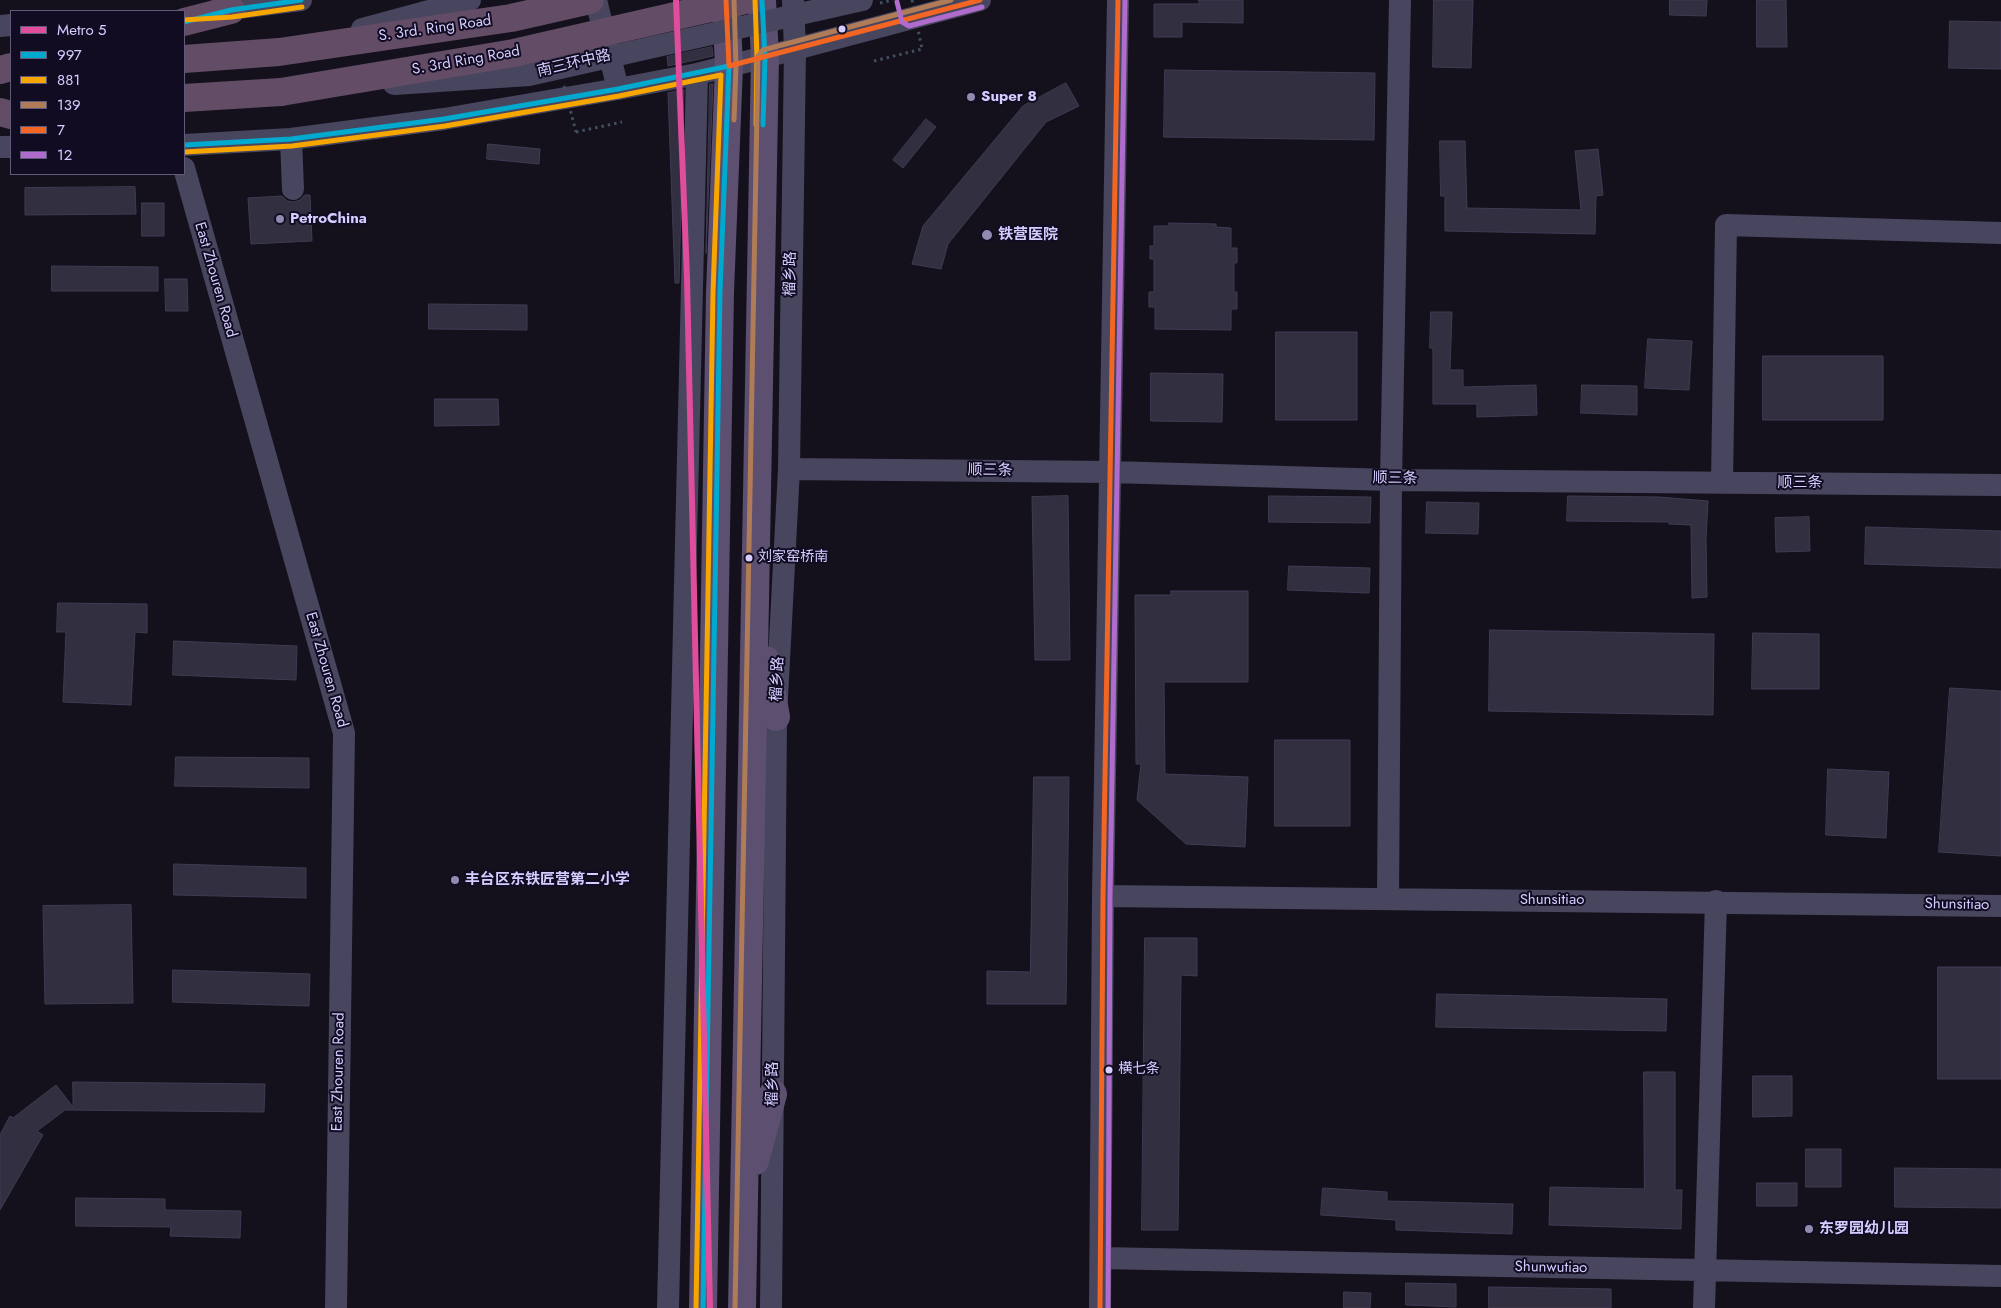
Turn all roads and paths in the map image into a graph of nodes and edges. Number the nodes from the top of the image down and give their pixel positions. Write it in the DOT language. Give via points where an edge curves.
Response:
graph roads {
  1 [pos="301,0"];
  2 [pos="470,0"];
  3 [pos="590,0"];
  4 [pos="596,0"];
  5 [pos="726,0"];
  6 [pos="745,0"];
  7 [pos="762,0"];
  8 [pos="793,0"];
  9 [pos="862,0"];
  10 [pos="980,0"];
  11 [pos="1118,0"];
  12 [pos="1400,0"];
  13 [pos="908,6"];
  14 [pos="231,10"];
  15 [pos="185,13"];
  16 [pos="185,22"];
  17 [pos="795,50"];
  18 [pos="279,52"];
  19 [pos="765,58"];
  20 [pos="185,59"];
  21 [pos="874,61"];
  22 [pos="729,66"];
  23 [pos="697,74"];
  24 [pos="618,89"];
  25 [pos="281,92"];
  26 [pos="185,98"];
  27 [pos="622,122"];
  28 [pos="576,132"];
  29 [pos="291,139"];
  30 [pos="185,145"];
  31 [pos="185,172"];
  32 [pos="293,189"];
  33 [pos="2001,233"];
  34 [pos="789,468"];
  35 [pos="1111,472"];
  36 [pos="1391,480"];
  37 [pos="1722,482"];
  38 [pos="2001,485"];
  39 [pos="755,601"];
  40 [pos="776,717"];
  41 [pos="1103,896"];
  42 [pos="1388,899"];
  43 [pos="1716,901"];
  44 [pos="2001,906"];
  45 [pos="773,1094"];
  46 [pos="744,1204"];
  47 [pos="1101,1258"];
  48 [pos="1705,1271"];
  49 [pos="2001,1276"];
  50 [pos="336,1308"];
  51 [pos="668,1308"];
  52 [pos="703,1308"];
  53 [pos="742,1308"];
  54 [pos="771,1308"];
  55 [pos="1100,1308"];
  56 [pos="1704,1308"];
  1 -- 14 [label="street"];
  2 -- 18 [label="street"];
  3 -- 18 [label="highway, S. 3rd. Ring Road" via="511,18"];
  4 -- 24 [label="street"];
  5 -- 22 [label="main road"];
  6 -- 25 [label="highway, S. 3rd Ring Road, bridge" via="514,53"];
  7 -- 19 [label="main road"];
  8 -- 17 [label="street, 榴乡路"];
  9 -- 25 [label="street, 南三环中路, bridge" via="529,74"];
  10 -- 13 [label="street, 南三环中路"];
  11 -- 35 [label="street"];
  12 -- 36 [label="street"];
  13 -- 17 [label="street, 南三环中路"];
  13 -- 21 [label="path, bridge" via="922,48"];
  14 -- 15 [label="street"];
  14 -- 16 [label="highway"];
  17 -- 19 [label="street, 南三环中路"];
  17 -- 34 [label="street, 榴乡路"];
  18 -- 20 [label="highway"];
  19 -- 22 [label="street, 南三环中路"];
  19 -- 39 [label="main road"];
  22 -- 23 [label="street, 南三环中路"];
  22 -- 52 [label="main road" via="720,292"];
  23 -- 24 [label="street, 南三环中路"];
  23 -- 51 [label="street"];
  24 -- 29 [label="street, 南三环中路" via="444,119"];
  25 -- 26 [label="highway, S. 3rd Ring Road"];
  27 -- 28 [label="path"];
  29 -- 30 [label="street, 南三环中路"];
  29 -- 32 [label="street"];
  31 -- 50 [label="street, East Zhouren Road" via="344,733"];
  33 -- 37 [label="street" via="1726,225"];
  34 -- 35 [label="street, 顺三条"];
  34 -- 40 [label="street, 榴乡路"];
  35 -- 36 [label="street, 顺三条"];
  35 -- 41 [label="street"];
  36 -- 37 [label="street, 顺三条"];
  36 -- 42 [label="street"];
  37 -- 38 [label="street, 顺三条"];
  39 -- 40 [label="main road"];
  39 -- 46 [label="main road"];
  40 -- 45 [label="street, 榴乡路"];
  41 -- 42 [label="street, Shunsitiao"];
  41 -- 47 [label="street"];
  42 -- 43 [label="street, Shunsitiao"];
  43 -- 44 [label="street, Shunsitiao"];
  43 -- 48 [label="street"];
  45 -- 46 [label="main road"];
  45 -- 54 [label="street, 榴乡路"];
  46 -- 53 [label="main road"];
  47 -- 48 [label="street, Shunwutiao"];
  47 -- 55 [label="street"];
  48 -- 49 [label="street, Shunwutiao"];
  48 -- 56 [label="street"];
}
